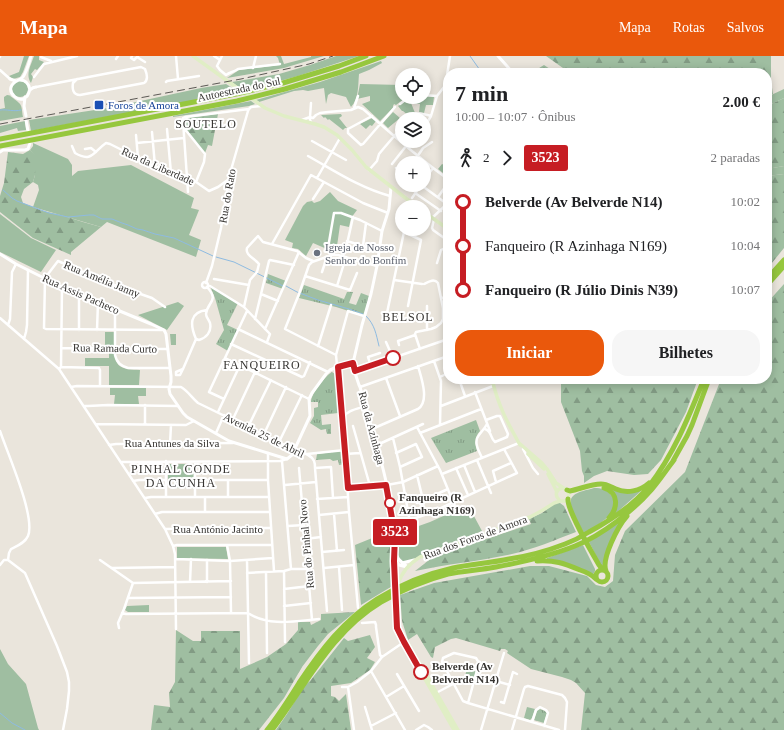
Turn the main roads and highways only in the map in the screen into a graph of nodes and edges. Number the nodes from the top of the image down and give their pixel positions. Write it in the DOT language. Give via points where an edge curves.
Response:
graph roads {
  1 [pos="193,56"];
  2 [pos="366,56"];
  3 [pos="384,56"];
  4 [pos="0,139"];
  5 [pos="1,146"];
  6 [pos="408,200"];
  7 [pos="431,217"];
  8 [pos="443,225"];
  9 [pos="784,260"];
  10 [pos="784,266"];
  11 [pos="772,273"];
  12 [pos="772,279"];
  13 [pos="493,384"];
  14 [pos="702,384"];
  15 [pos="707,384"];
  16 [pos="519,443"];
  17 [pos="674,460"];
  18 [pos="661,469"];
  19 [pos="565,489"];
  20 [pos="556,494"];
  21 [pos="569,497"];
  22 [pos="561,501"];
  23 [pos="551,504"];
  24 [pos="578,529"];
  25 [pos="586,534"];
  26 [pos="589,549"];
  27 [pos="514,563"];
  28 [pos="604,571"];
  29 [pos="597,572"];
  30 [pos="596,579"];
  31 [pos="407,586"];
  32 [pos="354,620"];
  33 [pos="435,694"];
  34 [pos="267,730"];
  35 [pos="272,730"];
  36 [pos="454,730"];
  37 [pos="458,730"];
  1 -- 6 [label="main road" via="261,106 278,114 328,129 340,138 369,170"];
  2 -- 4 [label="highway, Autoestrada do Sul" via="283,83 242,93"];
  3 -- 5 [label="highway, Autoestrada do Sul" via="278,91"];
  7 -- 8 [label="main road"];
  9 -- 11 [label="highway"];
  10 -- 12 [label="highway"];
  13 -- 16 [label="main road" via="502,413"];
  14 -- 18 [label="highway" via="682,431"];
  15 -- 17 [label="highway"];
  16 -- 19 [label="main road" via="542,463 556,483"];
  16 -- 20 [label="main road" via="522,449 546,470"];
  17 -- 27 [label="highway" via="629,512 604,530 564,550"];
  17 -- 28 [label="highway" via="657,486 622,521 614,536"];
  18 -- 19 [label="highway" via="646,486 629,492 604,484 570,491"];
  18 -- 25 [label="highway" via="646,490 634,501 608,522"];
  19 -- 20 [label="main road" via="559,489"];
  19 -- 21 [label="main road"];
  20 -- 22 [label="main road"];
  20 -- 23 [label="main road"];
  21 -- 22 [label="main road" via="566,501"];
  21 -- 24 [label="highway" via="568,503"];
  21 -- 25 [label="highway" via="579,490 596,486 607,488 615,498 614,511 609,518"];
  22 -- 23 [label="main road"];
  22 -- 24 [label="highway"];
  23 -- 33 [label="main road, Rua dos Foros de Amora" via="530,517 429,553 407,567 396,590 397,630"];
  24 -- 26 [label="highway"];
  25 -- 31 [label="highway" via="547,550 508,560 453,568 421,578"];
  26 -- 28 [label="highway"];
  26 -- 29 [label="highway"];
  27 -- 30 [label="highway" via="549,560 592,574"];
  27 -- 31 [label="highway" via="448,574"];
  28 -- 29 [label="highway"];
  28 -- 30 [label="highway" via="608,577 605,582"];
  29 -- 30 [label="highway"];
  31 -- 32 [label="highway" via="378,599 363,609"];
  32 -- 34 [label="highway" via="335,635 319,654"];
  32 -- 35 [label="highway" via="311,673"];
  33 -- 36 [label="main road"];
  33 -- 37 [label="main road"];
}
